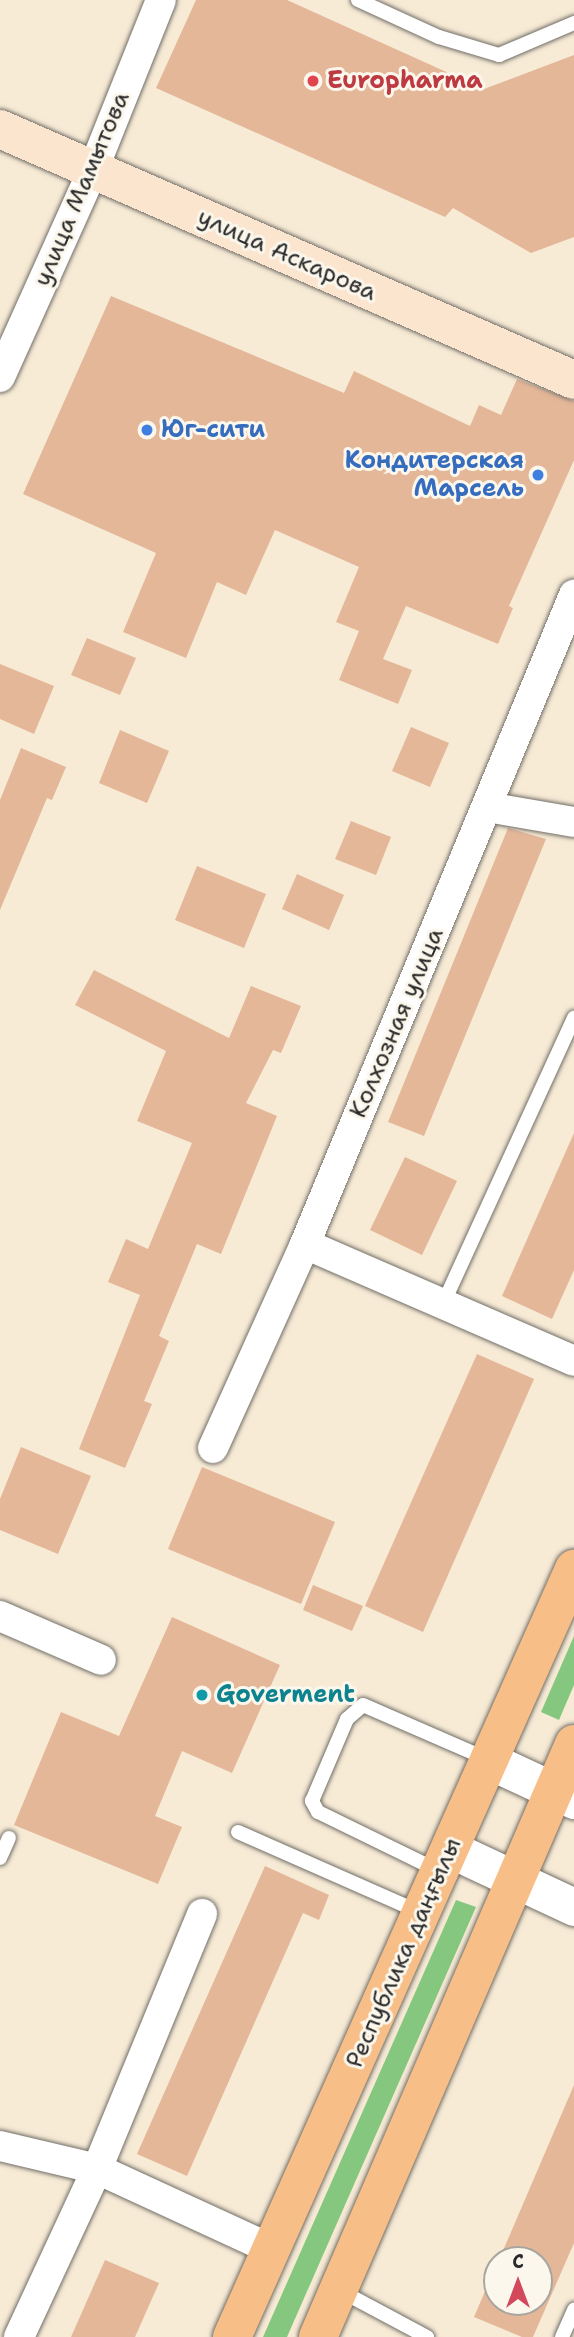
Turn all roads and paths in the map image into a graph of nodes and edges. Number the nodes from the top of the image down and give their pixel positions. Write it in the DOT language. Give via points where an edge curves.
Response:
graph roads {
  1 [pos="161,0"];
  2 [pos="364,1"];
  3 [pos="574,23"];
  4 [pos="0,129"];
  5 [pos="93,170"];
  6 [pos="571,373"];
  7 [pos="0,377"];
  8 [pos="574,595"];
  9 [pos="487,807"];
  10 [pos="574,822"];
  11 [pos="574,1018"];
  12 [pos="305,1244"];
  13 [pos="443,1304"];
  14 [pos="574,1361"];
  15 [pos="213,1448"];
  16 [pos="574,1569"];
  17 [pos="0,1616"];
  18 [pos="101,1660"];
  19 [pos="574,1744"];
  20 [pos="490,1761"];
  21 [pos="564,1796"];
  22 [pos="238,1832"];
  23 [pos="9,1838"];
  24 [pos="0,1858"];
  25 [pos="445,1860"];
  26 [pos="515,1880"];
  27 [pos="574,1907"];
  28 [pos="422,1913"];
  29 [pos="202,1914"];
  30 [pos="0,2146"];
  31 [pos="97,2169"];
  32 [pos="271,2249"];
  33 [pos="338,2290"];
  34 [pos="574,2310"];
  35 [pos="19,2337"];
  36 [pos="232,2337"];
  37 [pos="318,2337"];
  38 [pos="427,2337"];
  39 [pos="562,2337"];
  1 -- 5 [label="street, улица Мамытова"];
  2 -- 3 [label="lane" via="439,37 499,55"];
  4 -- 5 [label="main road, улица Аскарова"];
  5 -- 6 [label="main road, улица Аскарова"];
  5 -- 7 [label="street, улица Мамытова"];
  8 -- 9 [label="street, Колхозная улица"];
  9 -- 10 [label="street"];
  9 -- 12 [label="street, Колхозная улица"];
  11 -- 13 [label="lane"];
  12 -- 13 [label="street"];
  12 -- 15 [label="street, Колхозная улица"];
  13 -- 14 [label="street"];
  16 -- 20 [label="main road, Республика даңғылы"];
  17 -- 18 [label="street"];
  19 -- 21 [label="main road"];
  20 -- 21 [label="street"];
  20 -- 25 [label="main road, Республика даңғылы"];
  20 -- 25 [label="lane" via="363,1705 347,1719 312,1801 318,1812"];
  21 -- 26 [label="main road"];
  22 -- 28 [label="lane"];
  23 -- 24 [label="lane"];
  25 -- 26 [label="street"];
  25 -- 28 [label="main road, Республика даңғылы"];
  26 -- 27 [label="street"];
  26 -- 33 [label="main road"];
  28 -- 32 [label="main road, Республика даңғылы"];
  29 -- 31 [label="street"];
  30 -- 31 [label="street"];
  31 -- 32 [label="street"];
  31 -- 35 [label="street"];
  32 -- 36 [label="main road, Республика даңғылы"];
  33 -- 37 [label="main road"];
  33 -- 38 [label="lane"];
  34 -- 39 [label="lane"];
}
